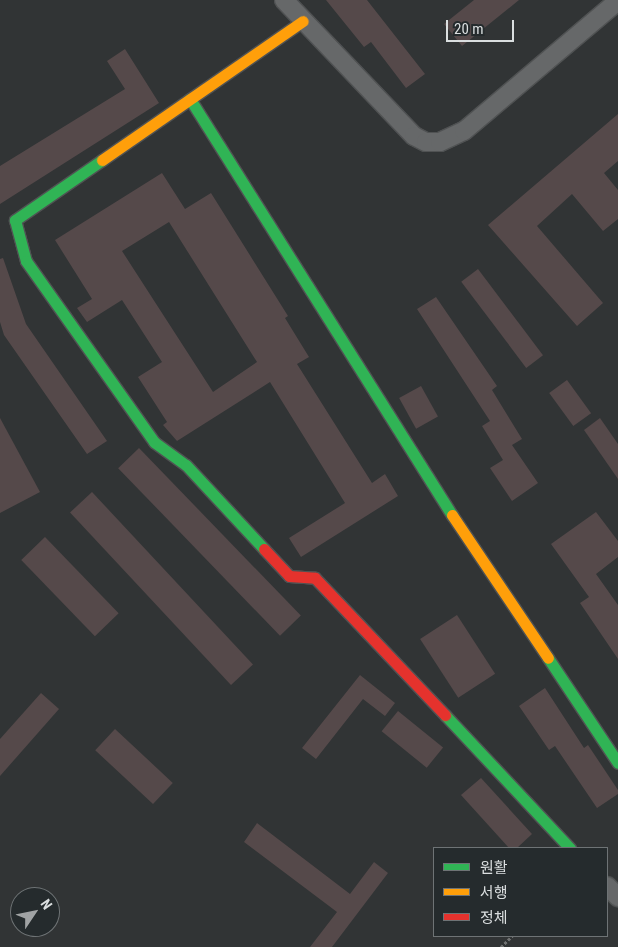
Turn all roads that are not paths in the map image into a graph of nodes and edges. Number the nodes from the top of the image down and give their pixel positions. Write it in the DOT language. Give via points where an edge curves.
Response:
graph roads {
  1 [pos="284,0"];
  2 [pos="618,1"];
  3 [pos="303,21"];
  4 [pos="190,99"];
  5 [pos="618,763"];
  6 [pos="569,847"];
  7 [pos="608,887"];
  8 [pos="618,897"];
  1 -- 3 [label="street"];
  2 -- 3 [label="street" via="464,131 440,142 426,142 414,136"];
  3 -- 4 [label="street"];
  4 -- 5 [label="street" via="436,491"];
  4 -- 6 [label="street" via="15,220 26,261 154,442 186,465 289,576 315,578"];
  7 -- 8 [label="street"];
}
